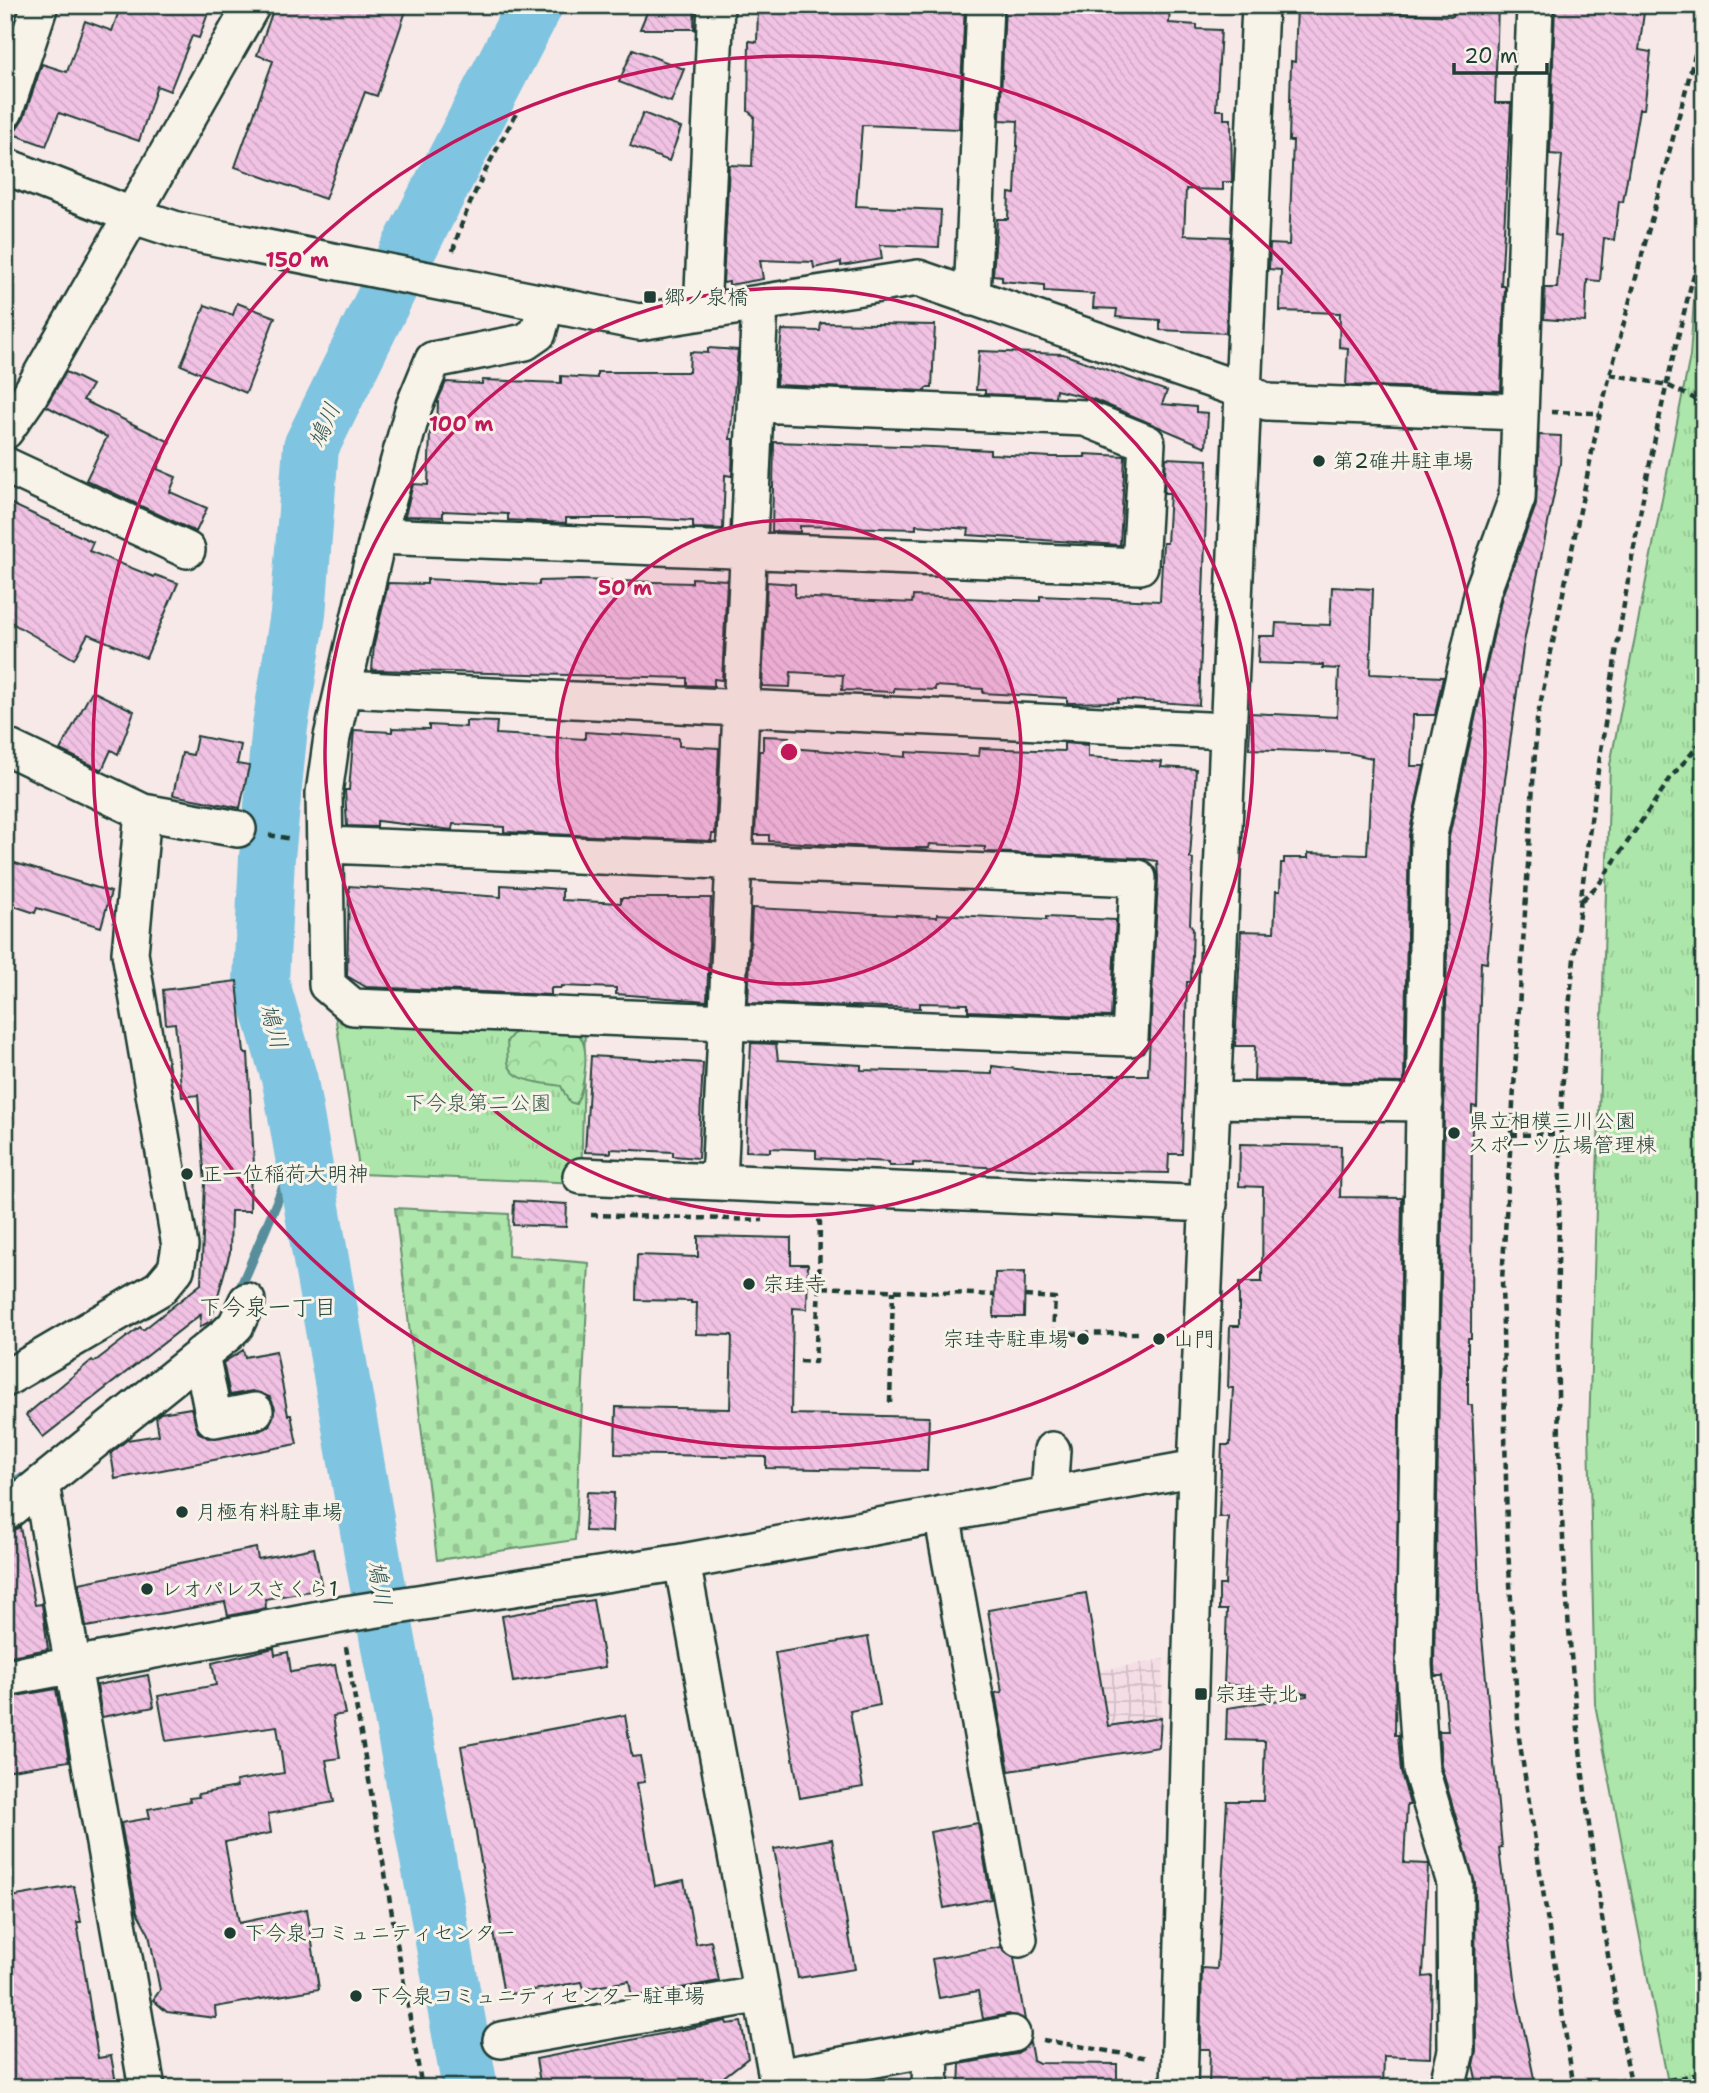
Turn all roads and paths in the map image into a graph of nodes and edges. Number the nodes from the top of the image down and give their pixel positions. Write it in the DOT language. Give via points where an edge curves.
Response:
graph roads {
  1 [pos="40,5"];
  2 [pos="252,5"];
  3 [pos="716,5"];
  4 [pos="985,5"];
  5 [pos="1260,5"];
  6 [pos="1535,5"];
  7 [pos="1704,21"];
  8 [pos="5,111"];
  9 [pos="517,112"];
  10 [pos="5,166"];
  11 [pos="131,215"];
  12 [pos="1704,238"];
  13 [pos="444,270"];
  14 [pos="972,298"];
  15 [pos="760,303"];
  16 [pos="546,304"];
  17 [pos="702,312"];
  18 [pos="1610,374"];
  19 [pos="1667,385"];
  20 [pos="1244,391"];
  21 [pos="757,404"];
  22 [pos="1519,412"];
  23 [pos="1600,413"];
  24 [pos="5,431"];
  25 [pos="5,465"];
  26 [pos="1704,466"];
  27 [pos="378,536"];
  28 [pos="747,549"];
  29 [pos="187,550"];
  30 [pos="343,689"];
  31 [pos="741,706"];
  32 [pos="1227,731"];
  33 [pos="1704,739"];
  34 [pos="5,746"];
  35 [pos="143,811"];
  36 [pos="250,831"];
  37 [pos="313,843"];
  38 [pos="733,864"];
  39 [pos="1581,901"];
  40 [pos="725,1023"];
  41 [pos="1213,1100"];
  42 [pos="1425,1102"];
  43 [pos="1562,1134"];
  44 [pos="1511,1135"];
  45 [pos="581,1176"];
  46 [pos="719,1182"];
  47 [pos="1209,1204"];
  48 [pos="591,1215"];
  49 [pos="766,1220"];
  50 [pos="806,1221"];
  51 [pos="819,1287"];
  52 [pos="893,1291"];
  53 [pos="995,1295"];
  54 [pos="1025,1296"];
  55 [pos="247,1301"];
  56 [pos="1142,1333"];
  57 [pos="201,1354"];
  58 [pos="800,1361"];
  59 [pos="5,1378"];
  60 [pos="890,1403"];
  61 [pos="256,1411"];
  62 [pos="1052,1450"];
  63 [pos="1196,1468"];
  64 [pos="41,1484"];
  65 [pos="1049,1495"];
  66 [pos="5,1513"];
  67 [pos="942,1514"];
  68 [pos="682,1562"];
  69 [pos="343,1614"];
  70 [pos="75,1666"];
  71 [pos="5,1678"];
  72 [pos="1019,1939"];
  73 [pos="762,1994"];
  74 [pos="1012,2034"];
  75 [pos="501,2040"];
  76 [pos="931,2048"];
  77 [pos="1704,2073"];
  78 [pos="1180,2076"];
  79 [pos="147,2088"];
  80 [pos="422,2088"];
  81 [pos="930,2088"];
  82 [pos="1447,2088"];
  83 [pos="1574,2088"];
  84 [pos="1632,2088"];
  1 -- 8 [label="street"];
  2 -- 11 [label="street"];
  3 -- 17 [label="street"];
  4 -- 14 [label="street"];
  5 -- 20 [label="street"];
  6 -- 22 [label="street"];
  7 -- 18 [label="path"];
  9 -- 13 [label="path" via="462,220"];
  10 -- 11 [label="street"];
  11 -- 13 [label="street" via="190,233 333,263"];
  11 -- 24 [label="street"];
  12 -- 19 [label="path"];
  13 -- 16 [label="street"];
  14 -- 15 [label="street" via="919,278"];
  14 -- 20 [label="street"];
  15 -- 17 [label="street"];
  15 -- 21 [label="street"];
  16 -- 17 [label="street" via="639,322"];
  16 -- 27 [label="street" via="538,332 515,346 433,360 414,406"];
  18 -- 19 [label="path"];
  18 -- 23 [label="path"];
  19 -- 26 [label="path" via="1697,400"];
  19 -- 39 [label="path" via="1625,596"];
  20 -- 22 [label="street" via="1267,402"];
  20 -- 32 [label="street"];
  21 -- 28 [label="street"];
  21 -- 28 [label="street" via="1085,418 1147,443 1141,552 1140,566"];
  22 -- 23 [label="path"];
  22 -- 42 [label="street" via="1517,498 1483,590 1429,835"];
  23 -- 44 [label="path" via="1537,720"];
  25 -- 29 [label="street"];
  27 -- 28 [label="street"];
  27 -- 30 [label="street"];
  28 -- 31 [label="street"];
  30 -- 31 [label="street"];
  30 -- 37 [label="street"];
  31 -- 32 [label="street"];
  31 -- 38 [label="street"];
  32 -- 41 [label="street"];
  33 -- 39 [label="path" via="1672,776 1599,884"];
  34 -- 35 [label="street"];
  35 -- 36 [label="street"];
  35 -- 59 [label="street" via="130,953 180,1246 176,1269 160,1288"];
  36 -- 37 [label="path"];
  37 -- 38 [label="street"];
  37 -- 40 [label="street" via="327,985 353,1007"];
  38 -- 40 [label="street"];
  38 -- 40 [label="street" via="1138,878 1130,1038"];
  39 -- 43 [label="path"];
  40 -- 46 [label="street"];
  41 -- 42 [label="street"];
  41 -- 47 [label="street"];
  42 -- 82 [label="street" via="1414,1665 1421,1770 1455,1883 1456,2051"];
  43 -- 44 [label="path"];
  43 -- 84 [label="path" via="1555,1360 1566,1595 1595,1876 1612,1994"];
  44 -- 83 [label="path" via="1502,1280 1502,1403 1518,1738"];
  45 -- 46 [label="street"];
  46 -- 47 [label="street"];
  47 -- 63 [label="street"];
  48 -- 49 [label="path"];
  50 -- 51 [label="path" via="820,1222"];
  51 -- 52 [label="path"];
  51 -- 58 [label="path" via="815,1362"];
  52 -- 53 [label="path"];
  52 -- 60 [label="path"];
  54 -- 56 [label="path" via="1055,1298 1054,1334"];
  55 -- 57 [label="street" via="236,1325"];
  57 -- 61 [label="street" via="214,1419"];
  57 -- 64 [label="street"];
  62 -- 65 [label="street"];
  63 -- 65 [label="street"];
  63 -- 78 [label="street"];
  64 -- 66 [label="street"];
  64 -- 70 [label="street"];
  65 -- 67 [label="street"];
  67 -- 68 [label="street"];
  67 -- 72 [label="street"];
  68 -- 69 [label="street"];
  68 -- 73 [label="street"];
  69 -- 70 [label="street"];
  69 -- 80 [label="path"];
  70 -- 71 [label="street"];
  70 -- 79 [label="street"];
  73 -- 75 [label="street"];
  73 -- 76 [label="street" via="777,2077"];
  74 -- 76 [label="street"];
  74 -- 78 [label="path"];
  76 -- 81 [label="street"];
  77 -- 84 [label="path"];
}
